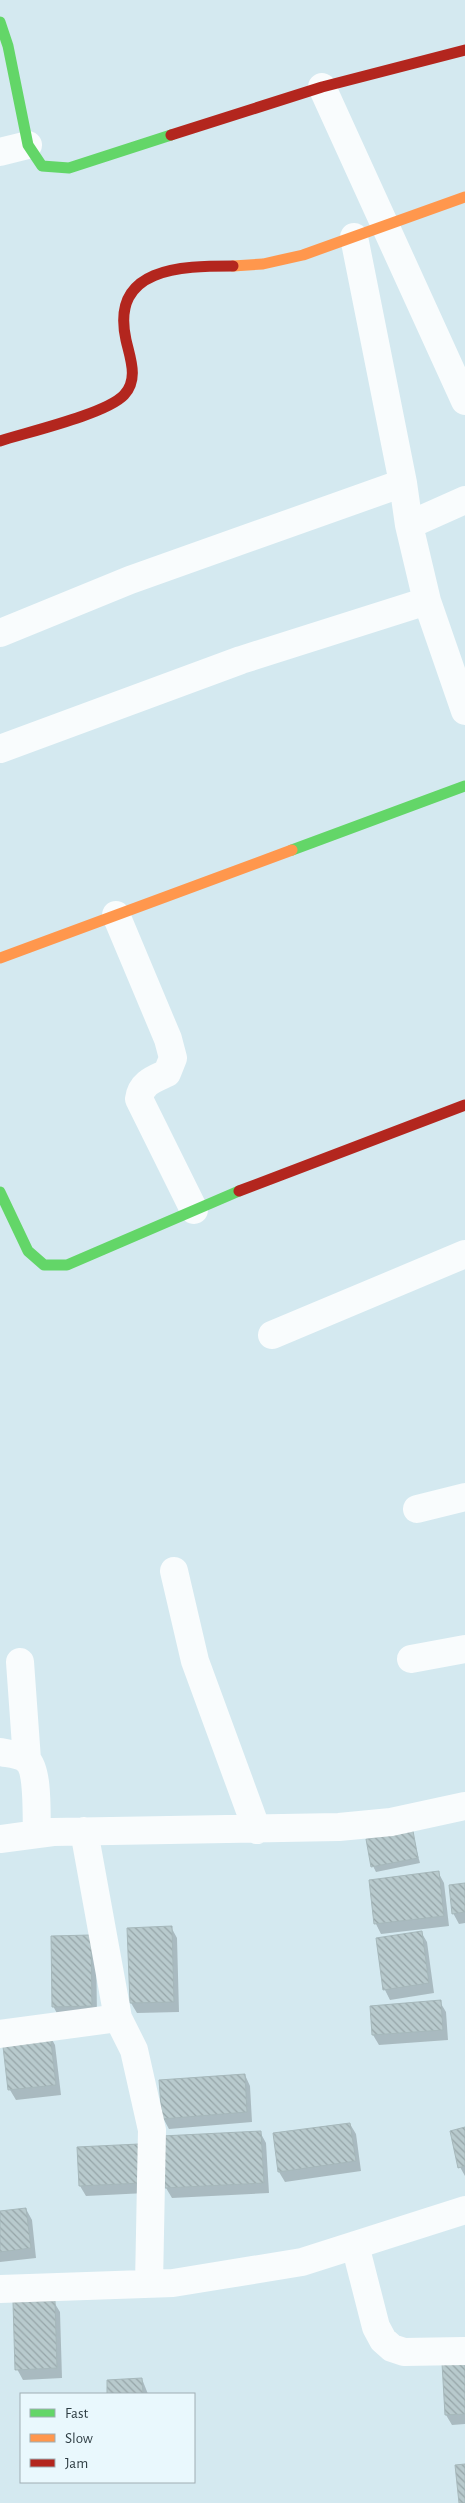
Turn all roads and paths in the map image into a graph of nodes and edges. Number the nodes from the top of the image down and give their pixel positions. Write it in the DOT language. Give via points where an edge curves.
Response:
graph roads {
  1 [pos="0,22"];
  2 [pos="465,50"];
  3 [pos="322,87"];
  4 [pos="28,145"];
  5 [pos="0,152"];
  6 [pos="465,197"];
  7 [pos="384,226"];
  8 [pos="354,237"];
  9 [pos="465,401"];
  10 [pos="0,441"];
  11 [pos="404,483"];
  12 [pos="465,500"];
  13 [pos="409,524"];
  14 [pos="427,601"];
  15 [pos="0,633"];
  16 [pos="465,711"];
  17 [pos="0,748"];
  18 [pos="465,786"];
  19 [pos="116,915"];
  20 [pos="0,958"];
  21 [pos="465,1105"];
  22 [pos="0,1192"];
  23 [pos="194,1210"];
  24 [pos="465,1254"];
  25 [pos="272,1335"];
  26 [pos="465,1497"];
  27 [pos="417,1509"];
  28 [pos="174,1571"];
  29 [pos="465,1649"];
  30 [pos="411,1659"];
  31 [pos="20,1662"];
  32 [pos="0,1752"];
  33 [pos="27,1760"];
  34 [pos="465,1806"];
  35 [pos="257,1830"];
  36 [pos="84,1831"];
  37 [pos="37,1834"];
  38 [pos="0,1839"];
  39 [pos="118,2018"];
  40 [pos="0,2034"];
  41 [pos="465,2210"];
  42 [pos="355,2245"];
  43 [pos="149,2284"];
  44 [pos="0,2289"];
  45 [pos="465,2351"];
  1 -- 4 [label="street"];
  2 -- 3 [label="street"];
  3 -- 4 [label="street" via="69,168 42,166"];
  3 -- 7 [label="street"];
  4 -- 5 [label="street"];
  6 -- 7 [label="street"];
  7 -- 8 [label="street"];
  7 -- 9 [label="street"];
  8 -- 10 [label="street" via="305,256 250,266 193,265 163,273 140,284 126,298 121,321 134,376 125,395 105,406"];
  8 -- 11 [label="street"];
  11 -- 13 [label="street"];
  11 -- 15 [label="street" via="130,580"];
  12 -- 13 [label="street"];
  13 -- 14 [label="street"];
  14 -- 16 [label="street"];
  14 -- 17 [label="street" via="241,660"];
  18 -- 19 [label="street"];
  19 -- 20 [label="street"];
  19 -- 23 [label="street" via="173,1058 168,1073 148,1082 140,1090 140,1099"];
  21 -- 23 [label="street"];
  22 -- 23 [label="street" via="28,1251 44,1266 67,1265"];
  24 -- 25 [label="street"];
  26 -- 27 [label="street"];
  28 -- 35 [label="street" via="195,1661"];
  29 -- 30 [label="street"];
  31 -- 33 [label="street"];
  32 -- 33 [label="street"];
  33 -- 37 [label="street" via="34,1772"];
  34 -- 35 [label="street" via="391,1822"];
  35 -- 36 [label="street"];
  36 -- 37 [label="street"];
  36 -- 39 [label="street"];
  37 -- 38 [label="street"];
  39 -- 40 [label="street"];
  39 -- 43 [label="street" via="134,2050 152,2130"];
  41 -- 42 [label="street"];
  42 -- 43 [label="street" via="302,2262"];
  42 -- 45 [label="street" via="382,2340 404,2352"];
  43 -- 44 [label="street"];
}
